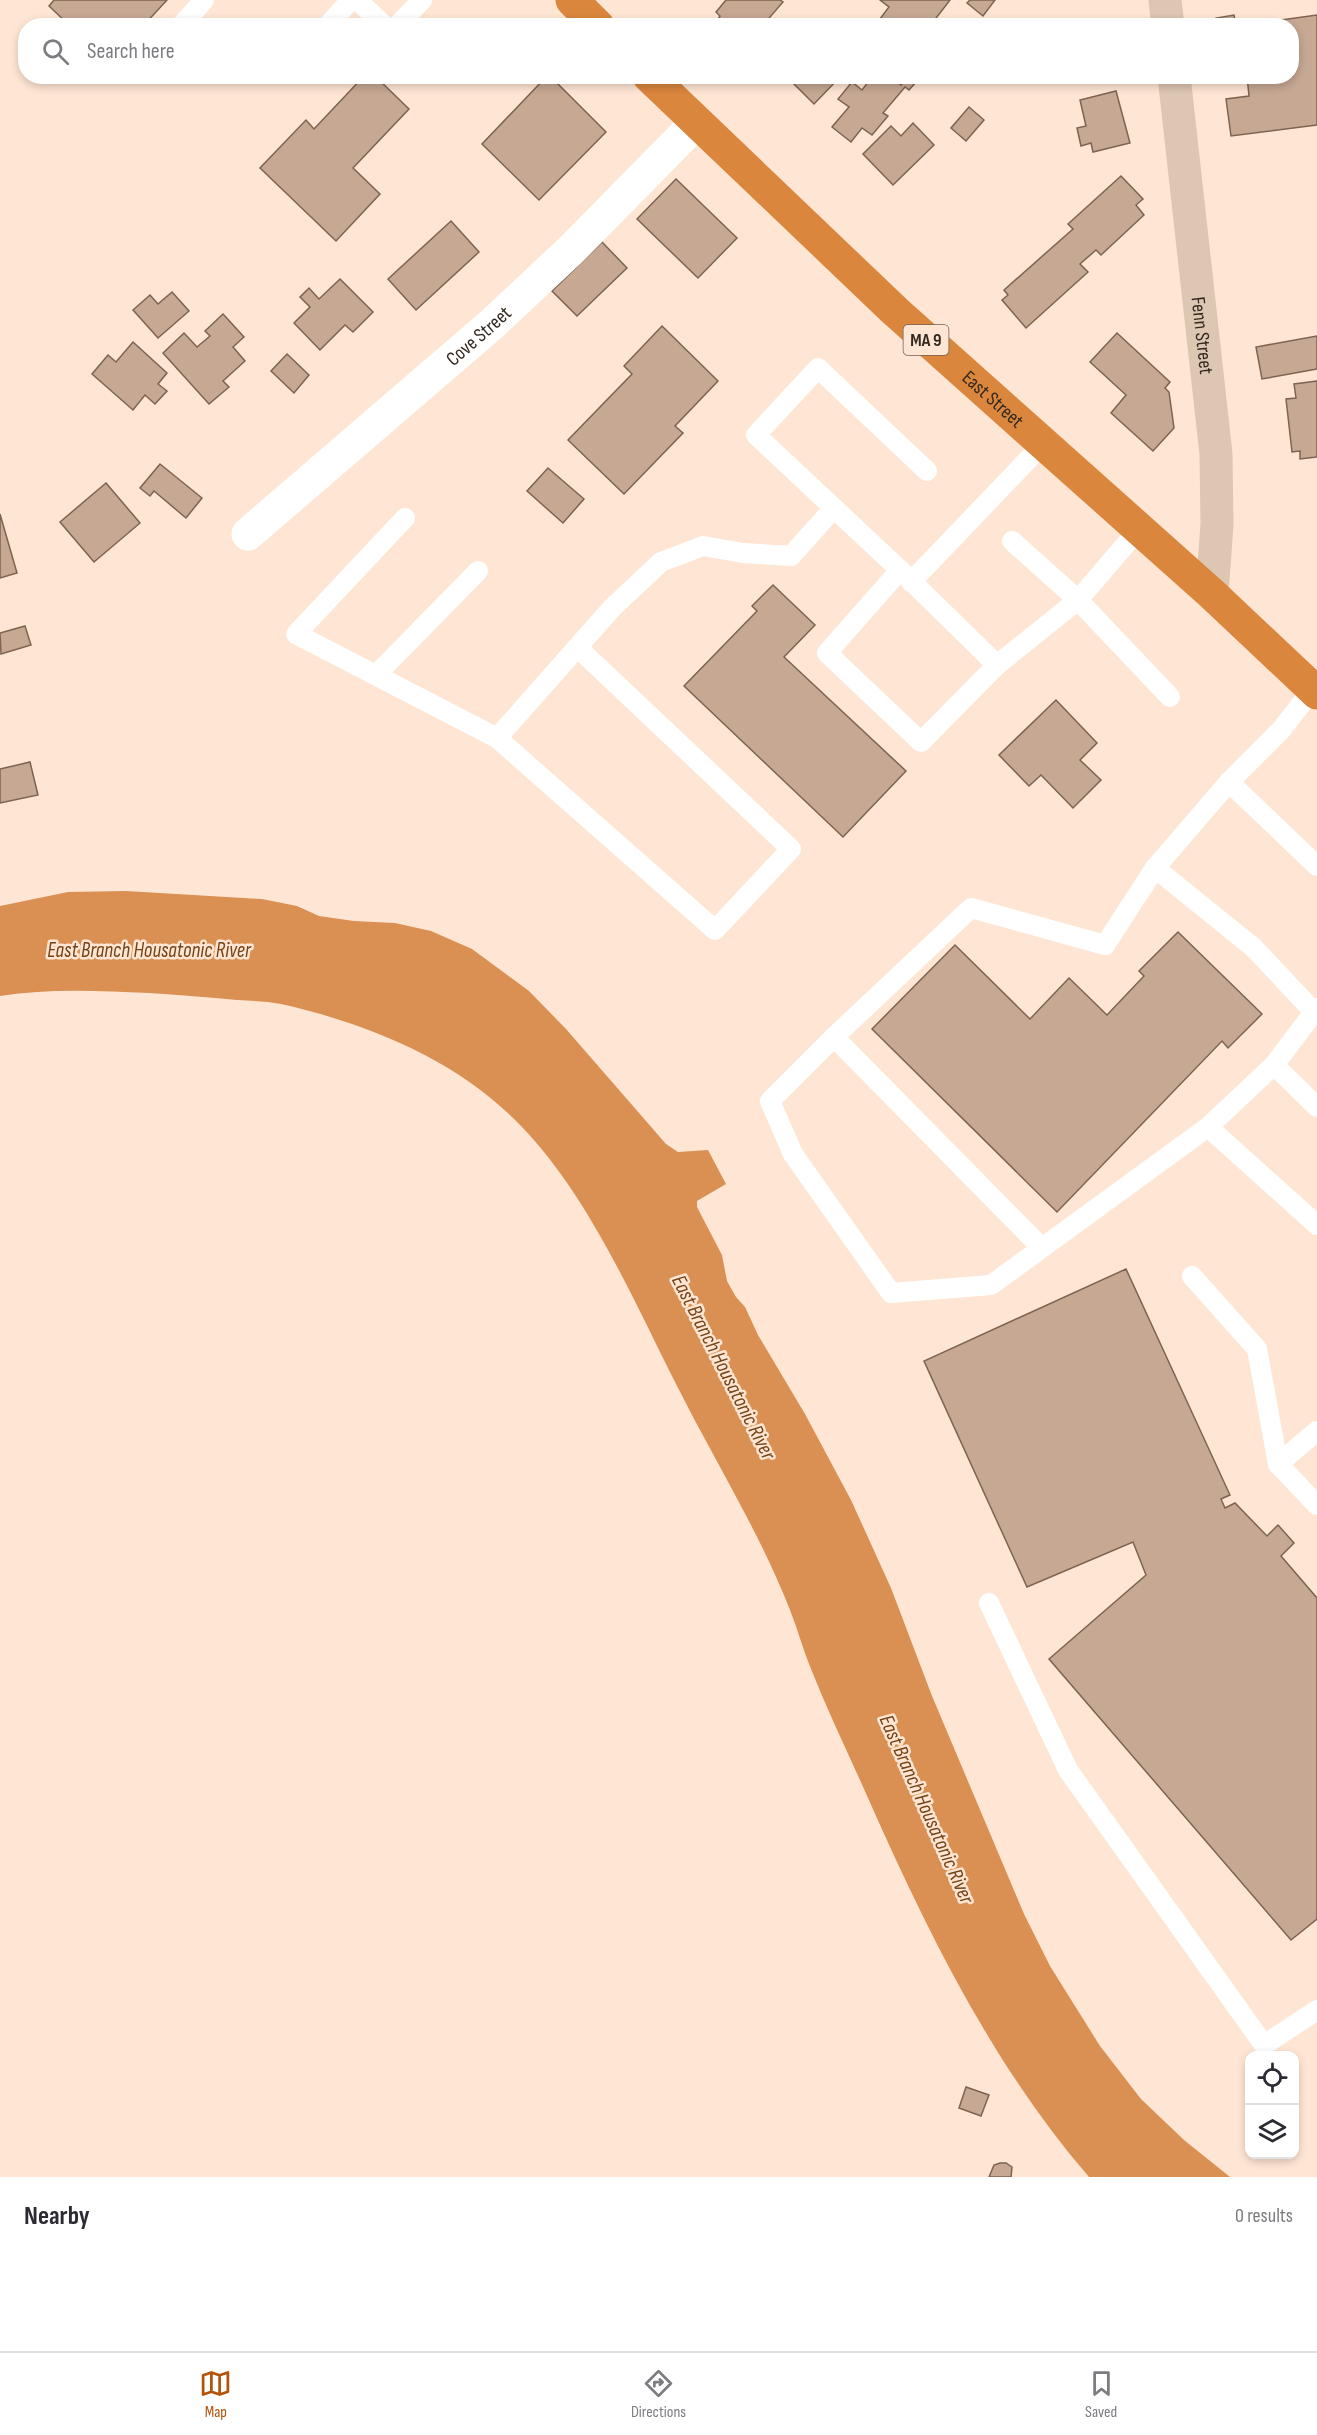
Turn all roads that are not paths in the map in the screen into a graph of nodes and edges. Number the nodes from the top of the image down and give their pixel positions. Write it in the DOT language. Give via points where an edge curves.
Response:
graph roads {
  1 [pos="204,0"];
  2 [pos="351,0"];
  3 [pos="357,0"];
  4 [pos="404,0"];
  5 [pos="422,0"];
  6 [pos="572,0"];
  7 [pos="1166,0"];
  8 [pos="188,18"];
  9 [pos="334,18"];
  10 [pos="379,18"];
  11 [pos="392,18"];
  12 [pos="398,18"];
  13 [pos="590,18"];
  14 [pos="1167,18"];
  15 [pos="657,84"];
  16 [pos="1175,84"];
  17 [pos="696,123"];
  18 [pos="1043,444"];
  19 [pos="927,471"];
  20 [pos="833,509"];
  21 [pos="405,518"];
  22 [pos="1139,529"];
  23 [pos="249,534"];
  24 [pos="1012,541"];
  25 [pos="478,571"];
  26 [pos="905,576"];
  27 [pos="1212,594"];
  28 [pos="1078,600"];
  29 [pos="577,647"];
  30 [pos="997,665"];
  31 [pos="376,675"];
  32 [pos="1315,691"];
  33 [pos="1170,697"];
  34 [pos="497,738"];
  35 [pos="1228,782"];
  36 [pos="1317,866"];
  37 [pos="1155,868"];
  38 [pos="1316,1010"];
  39 [pos="834,1037"];
  40 [pos="1274,1065"];
  41 [pos="1317,1107"];
  42 [pos="1208,1127"];
  43 [pos="1317,1225"];
  44 [pos="1041,1247"];
  45 [pos="1192,1276"];
  46 [pos="1317,1431"];
  47 [pos="1278,1464"];
  48 [pos="1317,1505"];
  49 [pos="989,1603"];
  50 [pos="1317,2010"];
  1 -- 8 [label="lane"];
  2 -- 9 [label="lane"];
  3 -- 10 [label="lane"];
  4 -- 11 [label="lane"];
  5 -- 12 [label="lane"];
  6 -- 13 [label="highway"];
  7 -- 14 [label="street"];
  15 -- 17 [label="highway, East Street / MA 9"];
  16 -- 27 [label="street, Fenn Street" via="1216,454"];
  17 -- 18 [label="highway, East Street / MA 9"];
  17 -- 23 [label="street, Cove Street" via="492,324"];
  18 -- 22 [label="highway, East Street / MA 9"];
  18 -- 26 [label="lane"];
  19 -- 20 [label="lane" via="818,368 756,435"];
  20 -- 26 [label="lane"];
  20 -- 29 [label="lane" via="791,555 703,546 661,562"];
  21 -- 31 [label="lane" via="296,634"];
  22 -- 27 [label="highway, East Street / MA 9"];
  22 -- 28 [label="lane"];
  24 -- 28 [label="lane"];
  25 -- 31 [label="lane"];
  26 -- 30 [label="lane"];
  26 -- 30 [label="lane" via="827,653 921,742"];
  27 -- 32 [label="highway, East Street / MA 9"];
  28 -- 30 [label="lane"];
  28 -- 33 [label="lane"];
  29 -- 34 [label="lane"];
  29 -- 34 [label="lane" via="791,849 715,930"];
  31 -- 34 [label="lane"];
  32 -- 35 [label="lane"];
  35 -- 36 [label="lane"];
  35 -- 37 [label="lane"];
  37 -- 38 [label="lane" via="1254,948"];
  37 -- 39 [label="lane" via="1105,945 971,908"];
  38 -- 40 [label="lane"];
  39 -- 44 [label="lane"];
  39 -- 44 [label="lane" via="770,1101 793,1154 891,1293 992,1285"];
  40 -- 41 [label="lane"];
  40 -- 42 [label="lane"];
  42 -- 43 [label="lane"];
  42 -- 44 [label="lane"];
  45 -- 47 [label="lane" via="1257,1349"];
  46 -- 47 [label="lane"];
  47 -- 48 [label="lane"];
  49 -- 50 [label="lane" via="1068,1770 1264,2045"];
}
